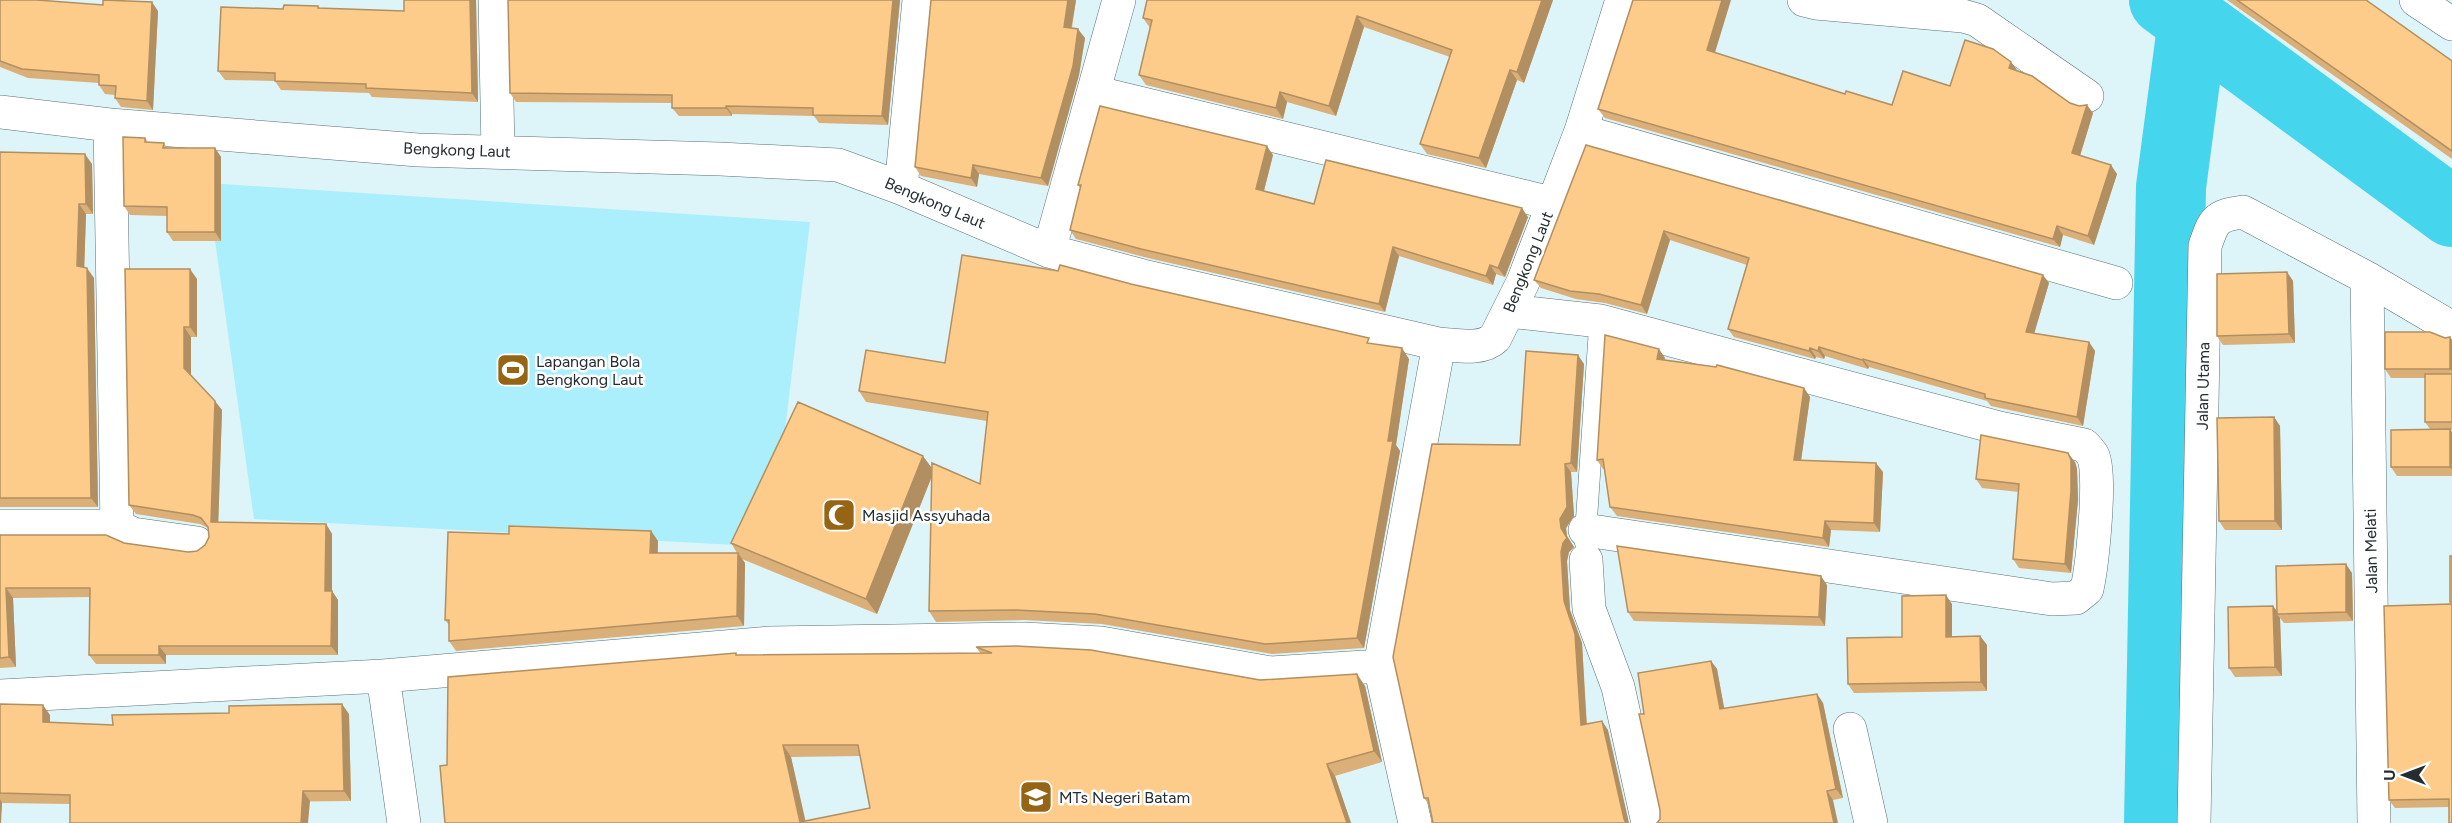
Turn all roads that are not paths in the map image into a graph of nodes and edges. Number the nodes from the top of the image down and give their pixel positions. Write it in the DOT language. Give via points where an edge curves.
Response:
graph roads {
  1 [pos="495,0"];
  2 [pos="919,0"];
  3 [pos="1119,0"];
  4 [pos="1622,0"];
  5 [pos="1804,0"];
  6 [pos="2416,0"];
  7 [pos="2452,24"];
  8 [pos="1094,92"];
  9 [pos="2087,96"];
  10 [pos="0,112"];
  11 [pos="110,125"];
  12 [pos="1581,131"];
  13 [pos="498,151"];
  14 [pos="901,188"];
  15 [pos="1551,203"];
  16 [pos="1049,252"];
  17 [pos="2367,278"];
  18 [pos="2116,283"];
  19 [pos="1509,311"];
  20 [pos="1600,321"];
  21 [pos="2452,328"];
  22 [pos="1439,344"];
  23 [pos="0,526"];
  24 [pos="117,526"];
  25 [pos="197,543"];
  26 [pos="1585,545"];
  27 [pos="1380,666"];
  28 [pos="383,676"];
  29 [pos="0,696"];
  30 [pos="1850,729"];
  31 [pos="404,823"];
  32 [pos="1415,823"];
  33 [pos="1648,823"];
  34 [pos="1871,823"];
  35 [pos="2194,823"];
  36 [pos="2374,823"];
  1 -- 13 [label="street"];
  2 -- 14 [label="street"];
  3 -- 8 [label="street"];
  4 -- 12 [label="street, Bengkong Laut"];
  5 -- 9 [label="street" via="1977,20"];
  6 -- 7 [label="street"];
  8 -- 15 [label="street"];
  8 -- 16 [label="street"];
  10 -- 11 [label="street, Bengkong Laut"];
  11 -- 13 [label="street, Bengkong Laut" via="418,150"];
  11 -- 24 [label="street"];
  12 -- 15 [label="street, Bengkong Laut"];
  12 -- 18 [label="street"];
  13 -- 14 [label="street, Bengkong Laut" via="838,165"];
  14 -- 16 [label="street, Bengkong Laut"];
  15 -- 19 [label="street, Bengkong Laut"];
  16 -- 22 [label="street, Bengkong Laut"];
  17 -- 21 [label="street, Jalan Utama"];
  17 -- 35 [label="street, Jalan Utama" via="2244,212 2223,215 2213,223 2205,246"];
  17 -- 36 [label="street, Jalan Melati"];
  19 -- 20 [label="street"];
  19 -- 22 [label="street, Bengkong Laut" via="1489,344"];
  20 -- 26 [label="lane"];
  20 -- 26 [label="street" via="1999,428 2084,445 2093,456 2096,472 2092,563 2087,589 2076,598 2052,598"];
  22 -- 27 [label="street"];
  23 -- 24 [label="street"];
  24 -- 25 [label="street" via="133,534"];
  26 -- 33 [label="street" via="1590,609 1618,687"];
  27 -- 28 [label="street" via="1270,673 1101,643 1024,639 770,643"];
  27 -- 32 [label="street"];
  28 -- 29 [label="street"];
  28 -- 31 [label="street"];
  30 -- 34 [label="street"];
}
